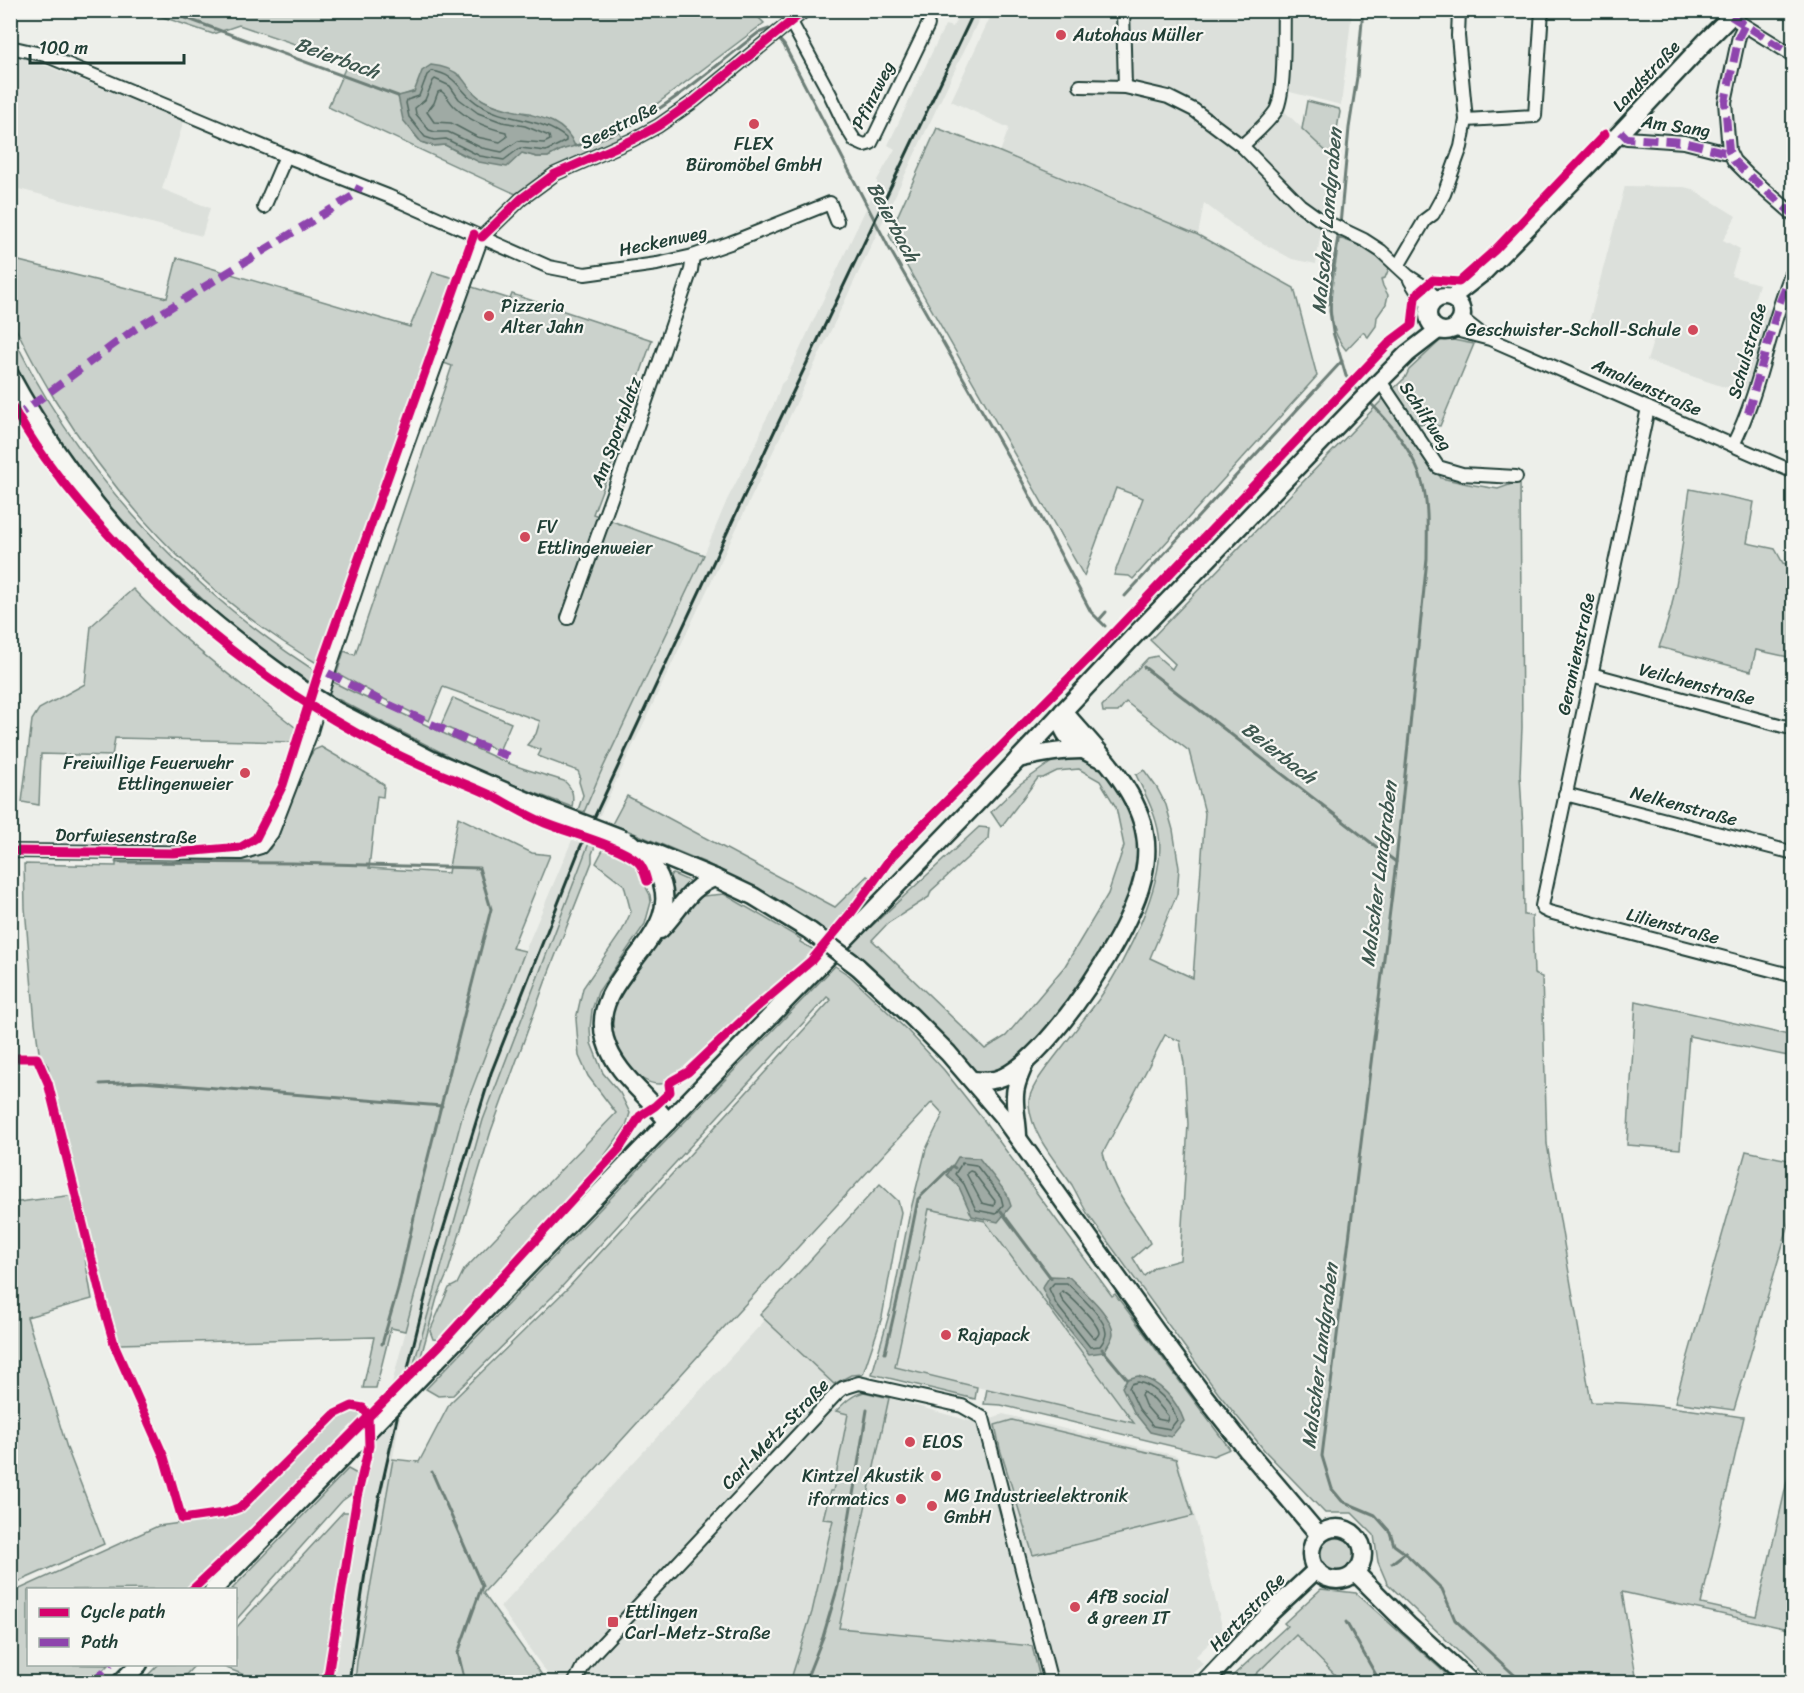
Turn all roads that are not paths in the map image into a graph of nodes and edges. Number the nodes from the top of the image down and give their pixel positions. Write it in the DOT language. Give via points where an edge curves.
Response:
graph roads {
  1 [pos="805,10"];
  2 [pos="1123,10"];
  3 [pos="1284,10"];
  4 [pos="1459,10"];
  5 [pos="1542,10"];
  6 [pos="1737,18"];
  7 [pos="791,22"];
  8 [pos="928,25"];
  9 [pos="10,47"];
  10 [pos="1794,56"];
  11 [pos="1080,86"];
  12 [pos="1125,87"];
  13 [pos="1466,120"];
  14 [pos="1620,132"];
  15 [pos="1242,146"];
  16 [pos="1729,151"];
  17 [pos="286,156"];
  18 [pos="264,207"];
  19 [pos="1794,215"];
  20 [pos="837,220"];
  21 [pos="482,237"];
  22 [pos="693,256"];
  23 [pos="1398,266"];
  24 [pos="1794,267"];
  25 [pos="1445,313"];
  26 [pos="10,375"];
  27 [pos="1370,392"];
  28 [pos="1648,408"];
  29 [pos="1733,444"];
  30 [pos="1794,472"];
  31 [pos="1516,477"];
  32 [pos="568,618"];
  33 [pos="1590,674"];
  34 [pos="1061,714"];
  35 [pos="1794,729"];
  36 [pos="1081,750"];
  37 [pos="1018,759"];
  38 [pos="1105,760"];
  39 [pos="1565,794"];
  40 [pos="627,841"];
  41 [pos="10,851"];
  42 [pos="1794,853"];
  43 [pos="714,878"];
  44 [pos="1543,909"];
  45 [pos="651,938"];
  46 [pos="1794,976"];
  47 [pos="1025,1063"];
  48 [pos="972,1080"];
  49 [pos="668,1122"];
  50 [pos="1018,1137"];
  51 [pos="1319,1535"];
  52 [pos="1317,1569"];
  53 [pos="1355,1572"];
  54 [pos="215,1588"];
  55 [pos="138,1666"];
  56 [pos="1207,1682"];
  57 [pos="121,1683"];
  58 [pos="575,1683"];
  59 [pos="1051,1683"];
  60 [pos="1471,1683"];
  1 -- 7 [label="street, Seestraße"];
  2 -- 12 [label="street"];
  3 -- 15 [label="street" via="1278,105"];
  4 -- 13 [label="street"];
  5 -- 13 [label="street" via="1535,116"];
  6 -- 10 [label="street"];
  6 -- 14 [label="main road, Landstraße" via="1705,42"];
  6 -- 16 [label="street" via="1739,36 1725,102"];
  7 -- 8 [label="street, Pfinzweg" via="845,125 855,141 864,146 871,143"];
  7 -- 21 [label="street, Seestraße" via="658,126 555,174"];
  9 -- 17 [label="street" via="54,59"];
  11 -- 12 [label="street"];
  12 -- 15 [label="street" via="1185,105"];
  13 -- 23 [label="street" via="1444,194"];
  14 -- 16 [label="street, Am Sang" via="1627,138 1684,142"];
  14 -- 25 [label="main road, Landstraße"];
  15 -- 23 [label="street" via="1300,205 1330,225 1364,240"];
  16 -- 19 [label="street" via="1747,174"];
  17 -- 18 [label="street"];
  17 -- 21 [label="street"];
  20 -- 22 [label="street, Heckenweg" via="830,202"];
  21 -- 22 [label="street, Heckenweg" via="549,267 585,274"];
  21 -- 41 [label="street, Dorfwiesenstraße" via="373,539 310,735 272,833 261,847 241,853"];
  22 -- 32 [label="street, Am Sportplatz"];
  23 -- 25 [label="street" via="1418,293"];
  24 -- 29 [label="street, Schulstraße" via="1779,304 1749,409"];
  25 -- 27 [label="main road, Landstraße" via="1410,345 1407,354"];
  25 -- 28 [label="street, Amalienstraße" via="1470,335 1486,338"];
  26 -- 40 [label="main road, bridge" via="84,489 119,532 224,631 335,710 432,760"];
  27 -- 31 [label="street, Schilfweg" via="1438,466 1462,474"];
  27 -- 34 [label="main road, Landstraße"];
  28 -- 29 [label="street, Amalienstraße"];
  28 -- 33 [label="street, Geranienstraße"];
  29 -- 30 [label="street, Amalienstraße"];
  33 -- 35 [label="street, Veilchenstraße"];
  33 -- 39 [label="street, Geranienstraße"];
  34 -- 36 [label="main road" via="1064,732"];
  34 -- 37 [label="main road, Landstraße"];
  34 -- 38 [label="main road"];
  36 -- 37 [label="main road"];
  36 -- 38 [label="main road"];
  37 -- 49 [label="main road, Landstraße"];
  38 -- 47 [label="main road" via="1128,789 1145,834 1146,860 1141,884 1115,944 1086,989"];
  39 -- 42 [label="street, Nelkenstraße"];
  39 -- 44 [label="street, Geranienstraße"];
  40 -- 43 [label="main road"];
  40 -- 45 [label="main road" via="655,868 662,885 665,906"];
  43 -- 45 [label="main road" via="697,887"];
  43 -- 48 [label="main road, bridge" via="753,896 810,931 857,966"];
  44 -- 46 [label="street, Lilienstraße"];
  45 -- 49 [label="main road" via="621,977 607,1004 603,1027 612,1058 620,1070"];
  47 -- 48 [label="main road" via="987,1082"];
  47 -- 50 [label="main road" via="1015,1091"];
  48 -- 50 [label="main road"];
  49 -- 54 [label="main road, Landstraße, bridge"];
  50 -- 51 [label="main road" via="1202,1393"];
  51 -- 52 [label="main road" via="1311,1556"];
  51 -- 53 [label="main road" via="1341,1528 1355,1535 1363,1558"];
  52 -- 53 [label="main road" via="1323,1575 1340,1579"];
  52 -- 56 [label="main road, Hertzstraße"];
  53 -- 60 [label="main road"];
  55 -- 57 [label="main road"];
  58 -- 59 [label="street, Carl-Metz-Straße" via="592,1655 838,1392 859,1383 962,1406 983,1418"];
}
